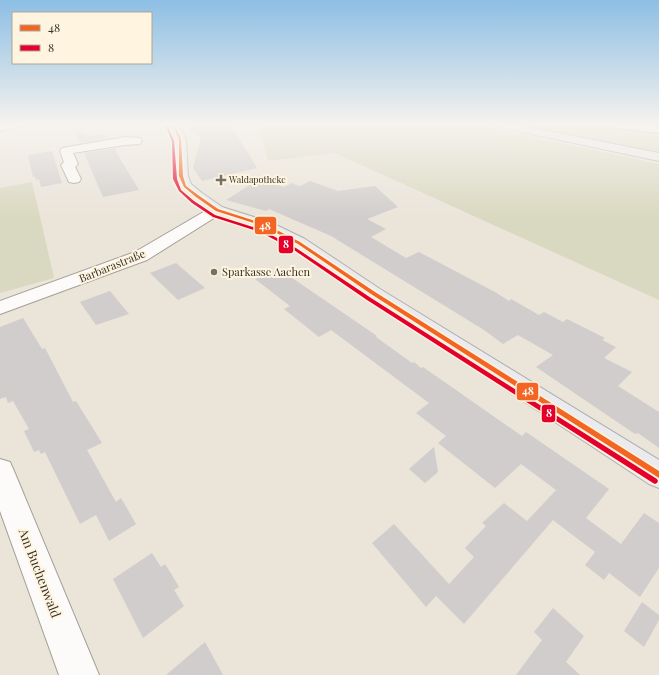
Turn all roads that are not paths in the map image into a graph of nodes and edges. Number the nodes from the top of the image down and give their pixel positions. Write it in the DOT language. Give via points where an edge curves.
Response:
graph roads {
  1 [pos="68,156"];
  2 [pos="180,156"];
  3 [pos="74,178"];
  4 [pos="217,210"];
  5 [pos="0,308"];
  6 [pos="0,471"];
  7 [pos="659,475"];
  8 [pos="79,675"];
  1 -- 3 [label="street" via="71,164 68,165"];
  2 -- 4 [label="main road" via="181,176 185,186"];
  4 -- 5 [label="street, Barbarastraße" via="142,256"];
  4 -- 7 [label="main road" via="264,225 300,243 373,293"];
  6 -- 8 [label="street, Am Buchenwald"];
}
